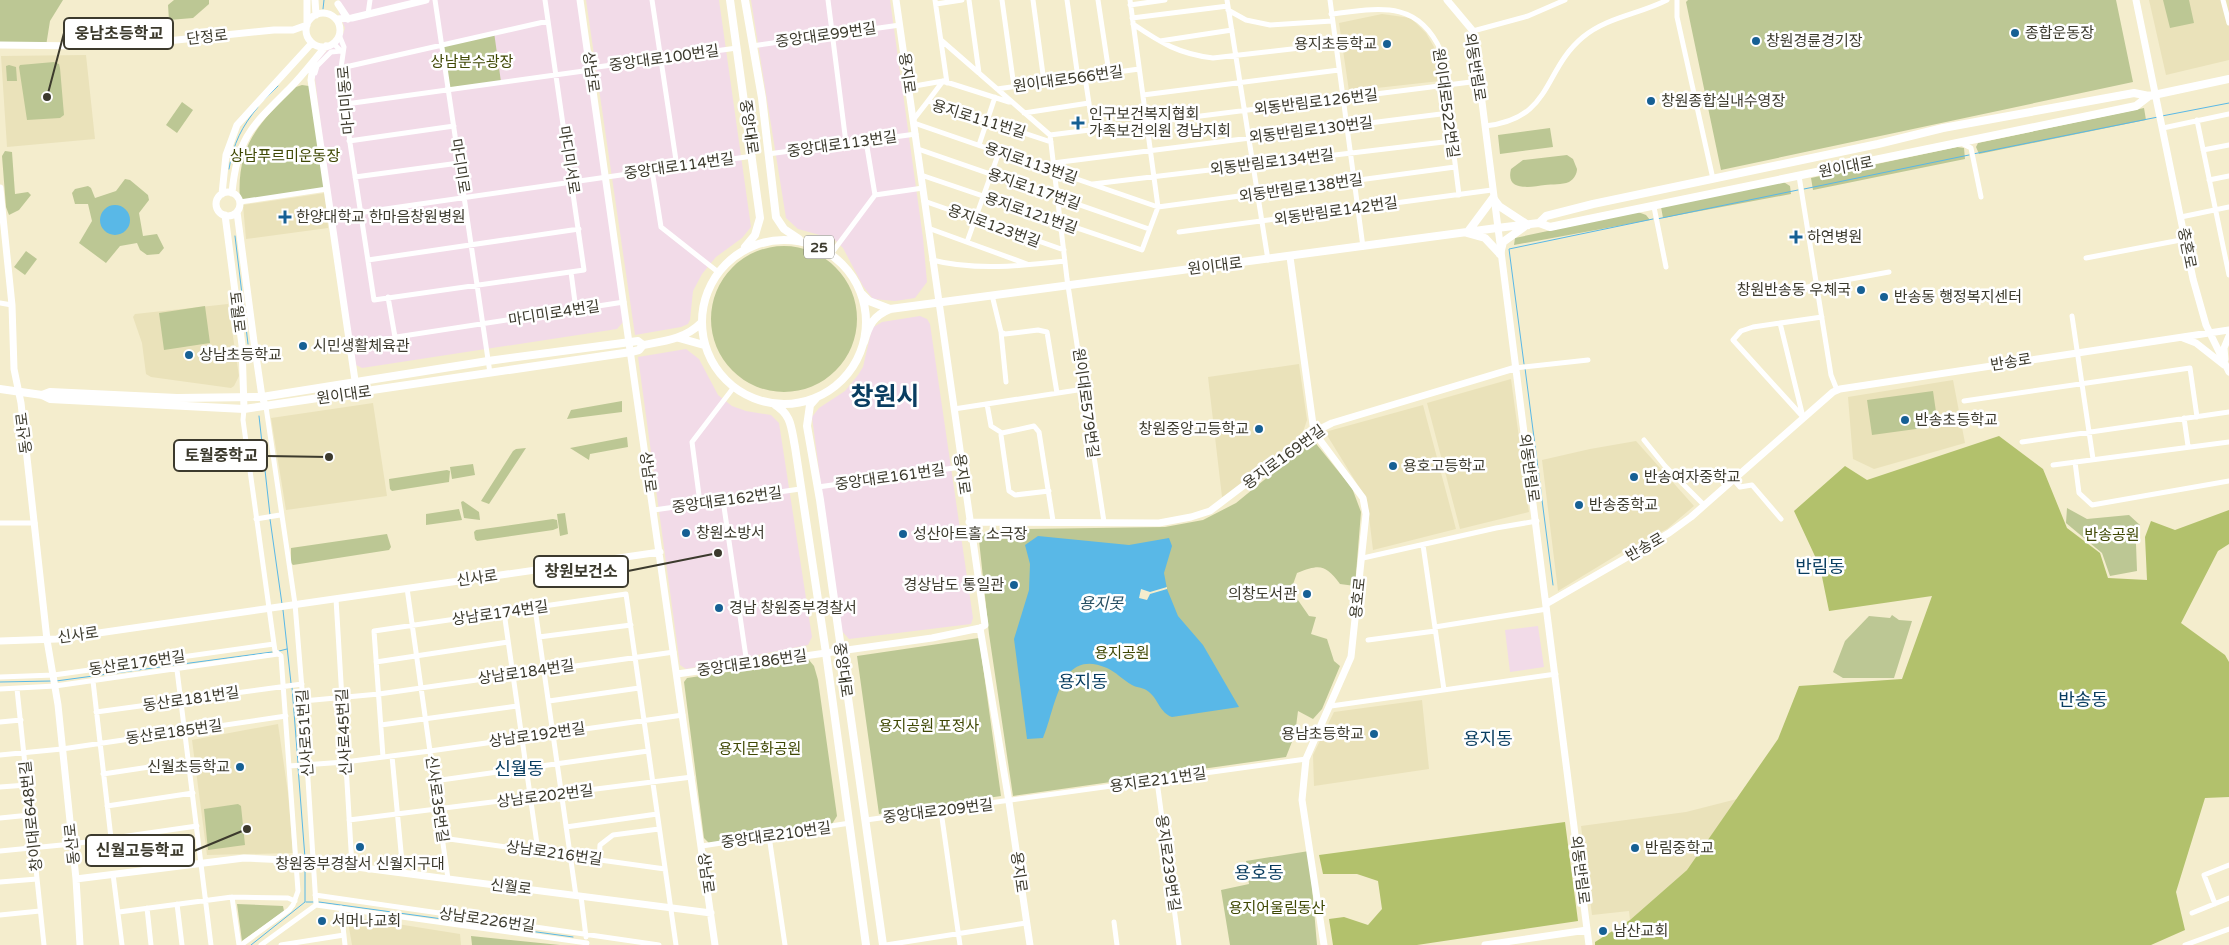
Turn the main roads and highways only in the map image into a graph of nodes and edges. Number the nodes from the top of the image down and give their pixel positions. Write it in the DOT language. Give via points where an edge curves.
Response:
graph roads {
  1 [pos="730,0"];
  2 [pos="745,0"];
  3 [pos="2229,79"];
  4 [pos="2153,95"];
  5 [pos="1539,223"];
  6 [pos="1529,225"];
  7 [pos="1466,233"];
  8 [pos="803,242"];
  9 [pos="742,250"];
  10 [pos="862,294"];
  11 [pos="890,309"];
  12 [pos="701,323"];
  13 [pos="679,338"];
  14 [pos="864,342"];
  15 [pos="643,345"];
  16 [pos="704,345"];
  17 [pos="0,389"];
  18 [pos="42,396"];
  19 [pos="817,397"];
  20 [pos="774,404"];
  21 [pos="795,447"];
  22 [pos="810,448"];
  23 [pos="866,945"];
  24 [pos="885,945"];
  1 -- 9 [label="main road, 중앙대로" via="760,218 755,236"];
  2 -- 8 [label="main road, 중앙대로" via="762,98 776,216 784,228"];
  3 -- 4 [label="main road, 원이대로"];
  4 -- 5 [label="main road, 원이대로" via="2134,93 1990,119 1556,213"];
  4 -- 5 [label="main road, 원이대로" via="2136,106 1654,207 1550,228"];
  5 -- 6 [label="main road, 원이대로"];
  6 -- 7 [label="main road, 원이대로"];
  6 -- 7 [label="main road" via="1503,242 1500,254 1485,238"];
  6 -- 7 [label="main road" via="1504,211 1493,194"];
  7 -- 11 [label="main road, 원이대로"];
  8 -- 9 [label="main road, 25" via="772,240"];
  8 -- 10 [label="main road, 25" via="831,254 848,269"];
  9 -- 12 [label="main road, 25" via="718,272 705,296"];
  10 -- 11 [label="main road"];
  10 -- 14 [label="main road, 25" via="866,318"];
  11 -- 14 [label="main road, 원이대로" via="877,314 872,320"];
  12 -- 13 [label="main road, 원이대로" via="691,333"];
  12 -- 16 [label="main road, 25"];
  13 -- 15 [label="main road, 원이대로"];
  13 -- 16 [label="main road, 원이대로"];
  14 -- 19 [label="main road, 25" via="847,375"];
  15 -- 18 [label="main road, 원이대로" via="638,341 488,361 262,397 177,398 50,392"];
  15 -- 18 [label="main road, 원이대로" via="631,352 244,409 94,402"];
  16 -- 20 [label="main road, 25" via="716,369 734,387 753,398"];
  17 -- 18 [label="main road, 원이대로"];
  19 -- 20 [label="main road, 25" via="796,403"];
  19 -- 22 [label="main road, 중앙대로" via="810,406 807,426"];
  20 -- 21 [label="main road, 중앙대로" via="786,411"];
  21 -- 22 [label="main road"];
  21 -- 23 [label="main road, 중앙대로"];
  22 -- 24 [label="main road, 중앙대로"];
}
